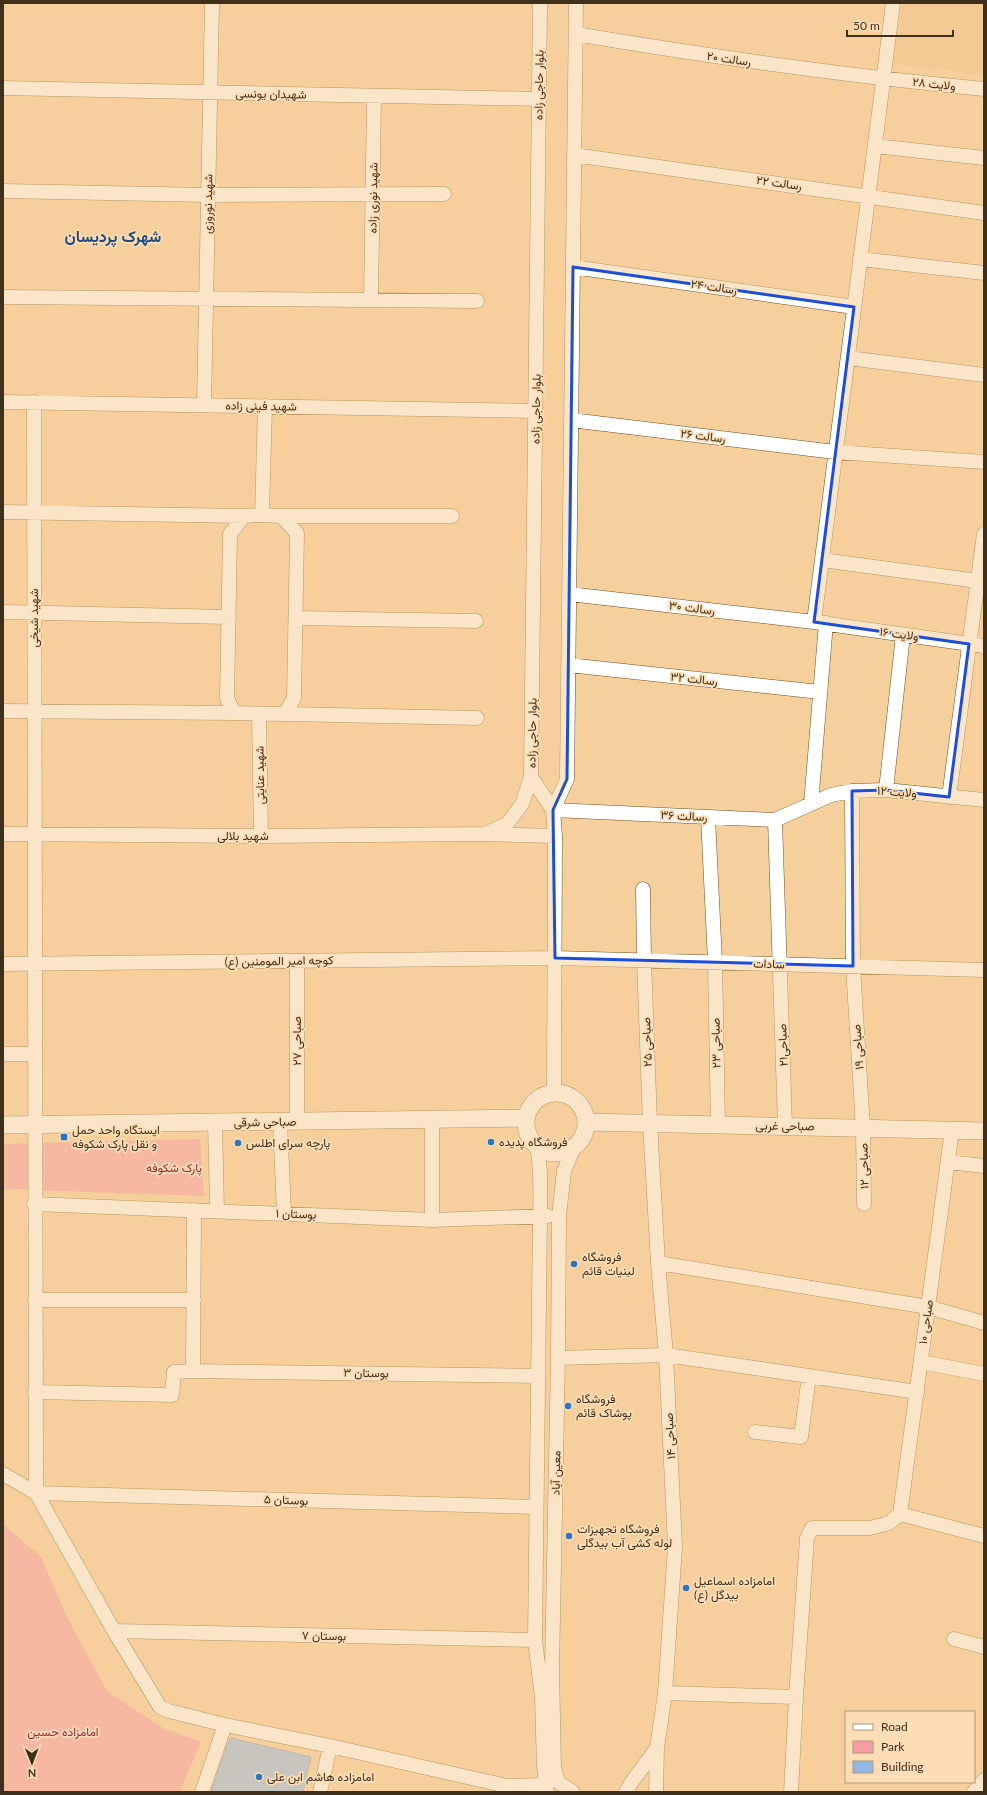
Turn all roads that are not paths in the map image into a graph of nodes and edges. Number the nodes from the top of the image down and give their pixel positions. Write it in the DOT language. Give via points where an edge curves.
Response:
graph roads {
  1 [pos="212,3"];
  2 [pos="540,3"];
  3 [pos="576,3"];
  4 [pos="893,3"];
  5 [pos="576,34"];
  6 [pos="884,79"];
  7 [pos="3,88"];
  8 [pos="984,89"];
  9 [pos="210,92"];
  10 [pos="374,96"];
  11 [pos="539,99"];
  12 [pos="875,146"];
  13 [pos="574,155"];
  14 [pos="984,158"];
  15 [pos="3,191"];
  16 [pos="373,194"];
  17 [pos="444,194"];
  18 [pos="208,195"];
  19 [pos="868,196"];
  20 [pos="984,213"];
  21 [pos="860,259"];
  22 [pos="573,267"];
  23 [pos="984,273"];
  24 [pos="3,297"];
  25 [pos="206,300"];
  26 [pos="371,300"];
  27 [pos="477,301"];
  28 [pos="854,307"];
  29 [pos="848,358"];
  30 [pos="984,375"];
  31 [pos="3,402"];
  32 [pos="34,402"];
  33 [pos="204,405"];
  34 [pos="265,406"];
  35 [pos="536,411"];
  36 [pos="571,420"];
  37 [pos="835,452"];
  38 [pos="984,462"];
  39 [pos="3,512"];
  40 [pos="34,513"];
  41 [pos="262,515"];
  42 [pos="244,516"];
  43 [pos="281,516"];
  44 [pos="452,516"];
  45 [pos="984,534"];
  46 [pos="822,560"];
  47 [pos="978,581"];
  48 [pos="569,594"];
  49 [pos="3,612"];
  50 [pos="34,612"];
  51 [pos="229,617"];
  52 [pos="296,618"];
  53 [pos="476,621"];
  54 [pos="820,623"];
  55 [pos="903,635"];
  56 [pos="969,644"];
  57 [pos="984,646"];
  58 [pos="568,665"];
  59 [pos="820,692"];
  60 [pos="3,711"];
  61 [pos="35,712"];
  62 [pos="234,713"];
  63 [pos="259,714"];
  64 [pos="285,714"];
  65 [pos="477,718"];
  66 [pos="531,776"];
  67 [pos="886,790"];
  68 [pos="852,791"];
  69 [pos="949,796"];
  70 [pos="984,800"];
  71 [pos="811,804"];
  72 [pos="553,810"];
  73 [pos="708,817"];
  74 [pos="775,820"];
  75 [pos="3,834"];
  76 [pos="34,834"];
  77 [pos="484,834"];
  78 [pos="261,836"];
  79 [pos="555,836"];
  80 [pos="643,890"];
  81 [pos="555,958"];
  82 [pos="644,960"];
  83 [pos="297,961"];
  84 [pos="715,962"];
  85 [pos="34,963"];
  86 [pos="3,964"];
  87 [pos="781,964"];
  88 [pos="853,966"];
  89 [pos="984,970"];
  90 [pos="3,1054"];
  91 [pos="34,1054"];
  92 [pos="554,1093"];
  93 [pos="526,1118"];
  94 [pos="432,1120"];
  95 [pos="297,1121"];
  96 [pos="215,1122"];
  97 [pos="280,1122"];
  98 [pos="586,1122"];
  99 [pos="650,1123"];
  100 [pos="3,1125"];
  101 [pos="34,1125"];
  102 [pos="718,1125"];
  103 [pos="785,1126"];
  104 [pos="863,1128"];
  105 [pos="952,1130"];
  106 [pos="984,1131"];
  107 [pos="537,1145"];
  108 [pos="574,1147"];
  109 [pos="948,1162"];
  110 [pos="984,1166"];
  111 [pos="34,1204"];
  112 [pos="864,1204"];
  113 [pos="194,1210"];
  114 [pos="217,1211"];
  115 [pos="284,1213"];
  116 [pos="540,1216"];
  117 [pos="559,1216"];
  118 [pos="432,1220"];
  119 [pos="658,1263"];
  120 [pos="35,1300"];
  121 [pos="194,1300"];
  122 [pos="928,1307"];
  123 [pos="984,1324"];
  124 [pos="666,1355"];
  125 [pos="558,1358"];
  126 [pos="920,1362"];
  127 [pos="193,1371"];
  128 [pos="984,1374"];
  129 [pos="538,1376"];
  130 [pos="809,1376"];
  131 [pos="35,1392"];
  132 [pos="917,1392"];
  133 [pos="755,1432"];
  134 [pos="3,1474"];
  135 [pos="36,1493"];
  136 [pos="536,1507"];
  137 [pos="900,1514"];
  138 [pos="984,1536"];
  139 [pos="114,1631"];
  140 [pos="954,1639"];
  141 [pos="535,1640"];
  142 [pos="984,1647"];
  143 [pos="665,1693"];
  144 [pos="796,1697"];
  145 [pos="225,1725"];
  146 [pos="330,1746"];
  147 [pos="657,1748"];
  148 [pos="984,1780"];
  149 [pos="546,1788"];
  150 [pos="202,1792"];
  151 [pos="320,1792"];
  152 [pos="573,1792"];
  153 [pos="626,1792"];
  154 [pos="656,1792"];
  155 [pos="791,1792"];
  156 [pos="974,1792"];
  1 -- 9 [label="street, شهید نوروزی"];
  2 -- 11 [label="street, بلوار حاجی زاده"];
  3 -- 5 [label="street, بلوار حاجی زاده"];
  4 -- 6 [label="street"];
  5 -- 6 [label="street, رسالت ۲۰" via="714,57"];
  5 -- 13 [label="street, بلوار حاجی زاده"];
  6 -- 8 [label="street, ولایت ۲۸"];
  6 -- 12 [label="street"];
  7 -- 9 [label="street, شهیدان یونسی"];
  9 -- 10 [label="street, شهیدان یونسی"];
  9 -- 18 [label="street, شهید نوروزی"];
  10 -- 11 [label="street, شهیدان یونسی"];
  10 -- 16 [label="street, شهید نوری زاده"];
  11 -- 35 [label="street, بلوار حاجی زاده"];
  12 -- 14 [label="street"];
  12 -- 19 [label="street"];
  13 -- 19 [label="street, رسالت ۲۲"];
  13 -- 22 [label="street, بلوار حاجی زاده"];
  15 -- 18 [label="street"];
  16 -- 17 [label="street"];
  16 -- 18 [label="street"];
  16 -- 26 [label="street, شهید نوری زاده"];
  18 -- 25 [label="street, شهید نوروزی"];
  19 -- 20 [label="street, رسالت ۲۲"];
  19 -- 21 [label="street"];
  21 -- 23 [label="street"];
  21 -- 28 [label="street"];
  22 -- 28 [label="street, رسالت ۲۴"];
  22 -- 36 [label="street, بلوار حاجی زاده"];
  24 -- 25 [label="street"];
  25 -- 26 [label="street"];
  25 -- 33 [label="street, شهید نوروزی"];
  26 -- 27 [label="street"];
  28 -- 29 [label="street"];
  29 -- 30 [label="street"];
  29 -- 37 [label="street"];
  31 -- 32 [label="street, شهید فینی زاده"];
  32 -- 33 [label="street, شهید فینی زاده"];
  32 -- 40 [label="street, شهید شیخی"];
  33 -- 34 [label="street, شهید فینی زاده"];
  34 -- 35 [label="street, شهید فینی زاده"];
  34 -- 41 [label="street"];
  35 -- 66 [label="street, بلوار حاجی زاده"];
  36 -- 37 [label="street, رسالت ۲۶"];
  36 -- 48 [label="street, بلوار حاجی زاده"];
  37 -- 38 [label="street, رسالت ۲۶"];
  37 -- 46 [label="street"];
  39 -- 40 [label="street"];
  40 -- 42 [label="street"];
  40 -- 50 [label="street, شهید شیخی"];
  41 -- 42 [label="street"];
  41 -- 43 [label="street"];
  42 -- 51 [label="street" via="230,534"];
  43 -- 44 [label="street"];
  43 -- 52 [label="street" via="296,534"];
  45 -- 47 [label="street"];
  46 -- 47 [label="street"];
  46 -- 54 [label="street"];
  47 -- 56 [label="street"];
  48 -- 54 [label="street, رسالت ۳۰"];
  48 -- 58 [label="street, بلوار حاجی زاده"];
  49 -- 50 [label="street"];
  50 -- 51 [label="street"];
  50 -- 61 [label="street, شهید شیخی"];
  51 -- 62 [label="street" via="227,698"];
  52 -- 53 [label="street"];
  52 -- 64 [label="street" via="294,698"];
  54 -- 55 [label="street, ولایت ۱۶"];
  54 -- 59 [label="street"];
  55 -- 56 [label="street, ولایت ۱۶"];
  55 -- 67 [label="street"];
  56 -- 57 [label="street, ولایت ۱۶"];
  56 -- 69 [label="street"];
  58 -- 59 [label="street, رسالت ۳۲"];
  58 -- 72 [label="street, بلوار حاجی زاده" via="567,779"];
  59 -- 71 [label="street"];
  60 -- 61 [label="street"];
  61 -- 62 [label="street"];
  61 -- 76 [label="street, شهید شیخی"];
  62 -- 63 [label="street"];
  63 -- 64 [label="street"];
  63 -- 78 [label="street, شهید عنایتی"];
  64 -- 65 [label="street"];
  66 -- 72 [label="street, بلوار حاجی زاده"];
  66 -- 77 [label="street" via="522,804 507,824"];
  67 -- 68 [label="street, ولایت ۱۲"];
  67 -- 69 [label="street, ولایت ۱۲"];
  68 -- 71 [label="street, ولایت ۱۲" via="831,795"];
  68 -- 88 [label="street, صباحی ۱۹"];
  69 -- 70 [label="street, ولایت ۱۲"];
  71 -- 74 [label="street, رسالت ۳۶"];
  72 -- 73 [label="street, رسالت ۳۶"];
  72 -- 79 [label="street, بلوار حاجی زاده"];
  73 -- 74 [label="street, رسالت ۳۶"];
  73 -- 84 [label="street, صباحی ۲۳"];
  74 -- 87 [label="street, صباحی۲۱"];
  75 -- 76 [label="street, شهید بلالی"];
  76 -- 78 [label="street, شهید بلالی"];
  76 -- 85 [label="street, شهید شیخی"];
  77 -- 78 [label="street, شهید بلالی"];
  77 -- 79 [label="street, شهید بلالی"];
  79 -- 81 [label="street, بلوار حاجی زاده"];
  80 -- 82 [label="street, صباحی ۲۵"];
  81 -- 82 [label="street, سادات"];
  81 -- 83 [label="street, کوچه امیر المومنین (ع)"];
  81 -- 92 [label="street, بلوار حاجی زاده"];
  82 -- 84 [label="street, سادات"];
  82 -- 99 [label="street, صباحی ۲۵"];
  83 -- 85 [label="street, کوچه امیر المومنین (ع)"];
  83 -- 95 [label="street, صباحی ۲۷"];
  84 -- 87 [label="street, سادات"];
  84 -- 102 [label="street, صباحی ۲۳"];
  85 -- 86 [label="street, کوچه امیر المومنین (ع)"];
  85 -- 91 [label="street, شهید شیخی"];
  87 -- 88 [label="street, سادات"];
  87 -- 103 [label="street, صباحی۲۱"];
  88 -- 89 [label="street, سادات"];
  88 -- 104 [label="street, صباحی ۱۹"];
  90 -- 91 [label="street"];
  91 -- 101 [label="street, شهید شیخی"];
  92 -- 93 [label="main road" via="544,1095 536,1101"];
  92 -- 98 [label="main road" via="568,1096 580,1104"];
  93 -- 94 [label="main road, صباحی شرقی"];
  93 -- 107 [label="main road" via="530,1138"];
  94 -- 95 [label="main road, صباحی شرقی"];
  94 -- 118 [label="street"];
  95 -- 97 [label="main road, صباحی شرقی"];
  96 -- 97 [label="main road, صباحی شرقی"];
  96 -- 101 [label="main road, صباحی شرقی"];
  96 -- 114 [label="street"];
  97 -- 115 [label="street"];
  98 -- 99 [label="main road, صباحی غربی"];
  98 -- 108 [label="main road" via="583,1136"];
  99 -- 102 [label="main road, صباحی غربی"];
  99 -- 119 [label="street, صباحی ۱۴"];
  100 -- 101 [label="main road, صباحی شرقی"];
  101 -- 111 [label="street, شهید شیخی"];
  102 -- 103 [label="main road, صباحی غربی"];
  103 -- 104 [label="main road, صباحی غربی"];
  104 -- 105 [label="main road, صباحی غربی"];
  104 -- 112 [label="street, صباحی ۱۲"];
  105 -- 106 [label="main road, صباحی غربی"];
  105 -- 109 [label="street, صباحی ۱۰"];
  107 -- 108 [label="main road" via="555,1152"];
  107 -- 116 [label="street, معین آباد" via="541,1171"];
  108 -- 117 [label="street, معین آباد" via="564,1171"];
  109 -- 110 [label="street"];
  109 -- 122 [label="street, صباحی ۱۰"];
  111 -- 113 [label="street, بوستان ۱"];
  111 -- 120 [label="street, شهید شیخی"];
  113 -- 114 [label="street, بوستان ۱"];
  113 -- 121 [label="street"];
  114 -- 115 [label="street, بوستان ۱"];
  115 -- 118 [label="street, بوستان ۱"];
  116 -- 117 [label="street, بوستان ۱"];
  116 -- 118 [label="street, بوستان ۱"];
  116 -- 129 [label="street, معین آباد"];
  117 -- 125 [label="street, معین آباد"];
  119 -- 122 [label="street"];
  119 -- 124 [label="street, صباحی ۱۴"];
  120 -- 121 [label="street"];
  120 -- 131 [label="street, شهید شیخی"];
  121 -- 127 [label="street"];
  122 -- 123 [label="street"];
  122 -- 126 [label="street, صباحی ۱۰"];
  124 -- 125 [label="street"];
  124 -- 130 [label="street"];
  124 -- 143 [label="street, صباحی ۱۴" via="675,1546"];
  125 -- 152 [label="street, معین آباد" via="552,1669 554,1768 558,1782"];
  126 -- 128 [label="street"];
  126 -- 132 [label="street, صباحی ۱۰"];
  127 -- 129 [label="street, بوستان ۳"];
  127 -- 131 [label="street, بوستان ۳" via="174,1372 172,1395"];
  129 -- 136 [label="street, معین آباد"];
  130 -- 132 [label="street"];
  130 -- 133 [label="street" via="801,1437"];
  131 -- 135 [label="street, شهید شیخی"];
  132 -- 137 [label="street, صباحی ۱۰"];
  134 -- 135 [label="street"];
  135 -- 136 [label="street, بوستان ۵"];
  135 -- 139 [label="street"];
  136 -- 141 [label="street, معین آباد"];
  137 -- 138 [label="street"];
  137 -- 144 [label="street" via="889,1523 870,1528 812,1528 808,1538"];
  139 -- 141 [label="street, بوستان ۷"];
  139 -- 145 [label="street" via="160,1707"];
  140 -- 142 [label="street"];
  141 -- 149 [label="street, معین آباد" via="542,1697"];
  143 -- 144 [label="street"];
  143 -- 147 [label="street, صباحی ۱۴"];
  144 -- 155 [label="street"];
  145 -- 146 [label="street"];
  145 -- 150 [label="street"];
  146 -- 149 [label="street" via="507,1786"];
  146 -- 151 [label="street"];
  147 -- 153 [label="street"];
  147 -- 154 [label="street, صباحی ۱۴"];
  148 -- 156 [label="street"];
}
